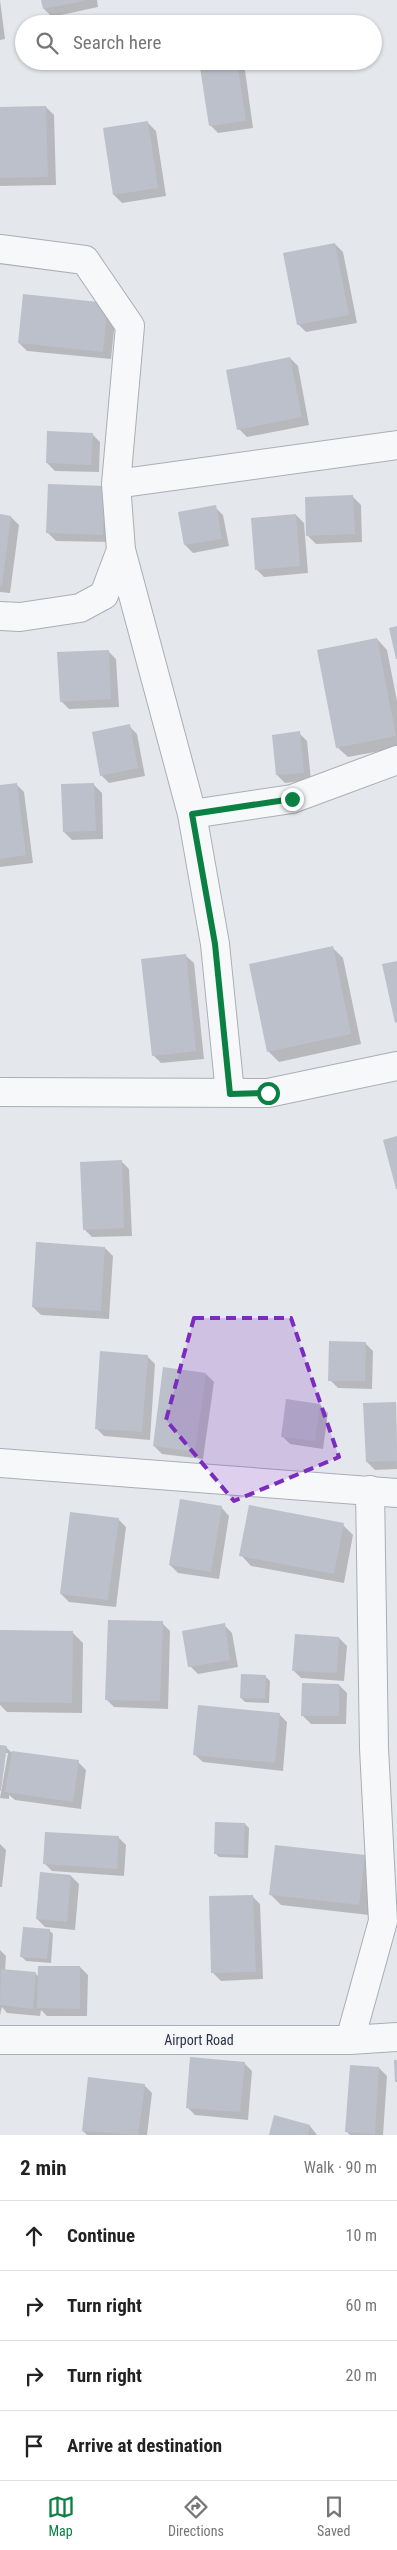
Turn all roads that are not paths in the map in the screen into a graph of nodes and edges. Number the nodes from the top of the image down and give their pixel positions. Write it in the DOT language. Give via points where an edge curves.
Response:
graph roads {
  1 [pos="0,249"];
  2 [pos="397,445"];
  3 [pos="116,484"];
  4 [pos="121,550"];
  5 [pos="0,616"];
  6 [pos="397,760"];
  7 [pos="192,814"];
  8 [pos="397,1066"];
  9 [pos="0,1092"];
  10 [pos="230,1094"];
  11 [pos="0,1463"];
  12 [pos="370,1490"];
  13 [pos="397,1493"];
  14 [pos="397,2037"];
  15 [pos="0,2040"];
  16 [pos="350,2040"];
  1 -- 3 [label="street" via="85,260 130,326"];
  2 -- 3 [label="street"];
  3 -- 4 [label="street"];
  4 -- 5 [label="street" via="104,595 80,608 20,617"];
  4 -- 7 [label="street"];
  6 -- 7 [label="street" via="292,799"];
  7 -- 10 [label="street" via="215,944"];
  8 -- 10 [label="street" via="268,1093"];
  9 -- 10 [label="street"];
  11 -- 12 [label="street"];
  12 -- 13 [label="street"];
  12 -- 16 [label="street" via="374,1748 383,1921"];
  14 -- 16 [label="street, Airport Road"];
  15 -- 16 [label="street, Airport Road"];
}
